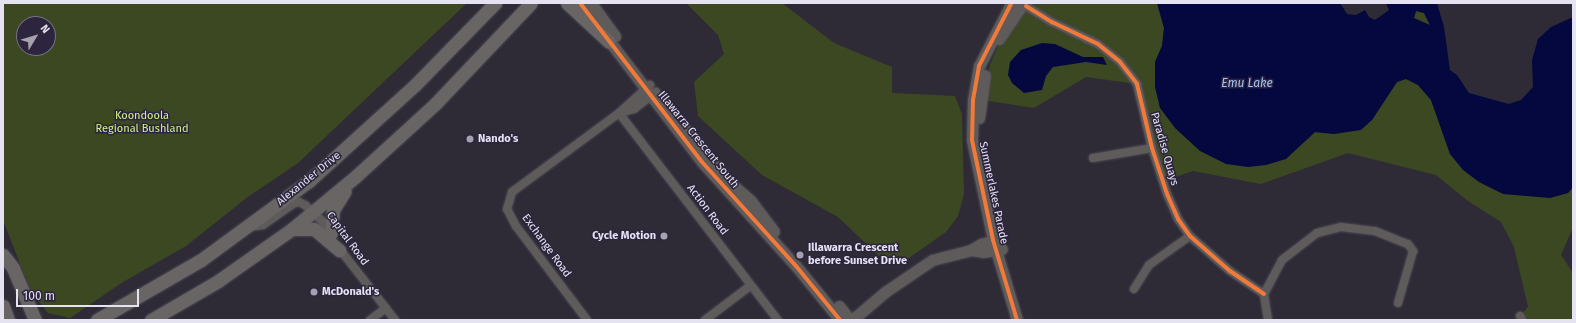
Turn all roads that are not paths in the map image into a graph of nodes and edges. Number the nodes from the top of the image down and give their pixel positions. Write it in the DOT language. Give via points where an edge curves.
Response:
graph roads {
  1 [pos="495,3"];
  2 [pos="567,3"];
  3 [pos="580,3"];
  4 [pos="590,3"];
  5 [pos="531,5"];
  6 [pos="1022,5"];
  7 [pos="609,42"];
  8 [pos="650,90"];
  9 [pos="619,113"];
  10 [pos="1152,148"];
  11 [pos="1093,158"];
  12 [pos="355,177"];
  13 [pos="313,212"];
  14 [pos="248,227"];
  15 [pos="292,229"];
  16 [pos="331,233"];
  17 [pos="1190,236"];
  18 [pos="998,245"];
  19 [pos="339,250"];
  20 [pos="3,256"];
  21 [pos="750,286"];
  22 [pos="1134,289"];
  23 [pos="1264,294"];
  24 [pos="1398,303"];
  25 [pos="3,306"];
  26 [pos="386,308"];
  27 [pos="845,319"];
  28 [pos="8,320"];
  29 [pos="27,320"];
  30 [pos="35,320"];
  31 [pos="97,320"];
  32 [pos="151,320"];
  33 [pos="370,320"];
  34 [pos="395,320"];
  35 [pos="587,320"];
  36 [pos="705,320"];
  37 [pos="778,320"];
  38 [pos="1017,320"];
  39 [pos="1025,320"];
  40 [pos="1268,320"];
  1 -- 14 [label="main road, Alexander Drive" via="351,146"];
  2 -- 7 [label="main road"];
  3 -- 7 [label="street, Illawarra Crescent South"];
  4 -- 8 [label="street, Illawarra Crescent South"];
  5 -- 12 [label="main road" via="435,104"];
  6 -- 10 [label="street, Paradise Quays" via="1098,44 1120,62 1137,84"];
  6 -- 18 [label="street, Summerlakes Parade" via="990,56 979,113 981,160"];
  7 -- 8 [label="street, Illawarra Crescent South"];
  8 -- 9 [label="street, Exchange Road" via="634,109"];
  8 -- 27 [label="street, Illawarra Crescent South" via="727,180 751,201"];
  9 -- 21 [label="street, Action Road"];
  9 -- 35 [label="street, Exchange Road" via="512,192 507,208 516,226"];
  10 -- 11 [label="street"];
  10 -- 17 [label="street, Paradise Quays" via="1167,194"];
  12 -- 13 [label="main road"];
  12 -- 16 [label="main road" via="335,204"];
  13 -- 14 [label="street, Capital Road" via="306,204 295,203 263,225"];
  13 -- 15 [label="main road"];
  13 -- 16 [label="street, Capital Road"];
  14 -- 31 [label="main road, Alexander Drive" via="201,260"];
  15 -- 19 [label="main road" via="314,229"];
  15 -- 32 [label="main road" via="218,281"];
  16 -- 19 [label="street, Capital Road"];
  17 -- 22 [label="street" via="1150,265"];
  17 -- 23 [label="street, Paradise Quays" via="1230,271"];
  18 -- 27 [label="street" via="932,260"];
  18 -- 38 [label="street, Summerlakes Parade"];
  18 -- 39 [label="street, Summerlakes Parade"];
  19 -- 26 [label="street, Capital Road"];
  20 -- 29 [label="main road"];
  20 -- 30 [label="main road" via="13,268"];
  21 -- 36 [label="street"];
  21 -- 37 [label="street, Action Road"];
  23 -- 24 [label="street" via="1282,260 1317,233 1341,227 1375,231 1408,244 1413,251"];
  23 -- 40 [label="street"];
  25 -- 28 [label="main road"];
  26 -- 33 [label="street"];
  26 -- 34 [label="street, Capital Road"];
}
